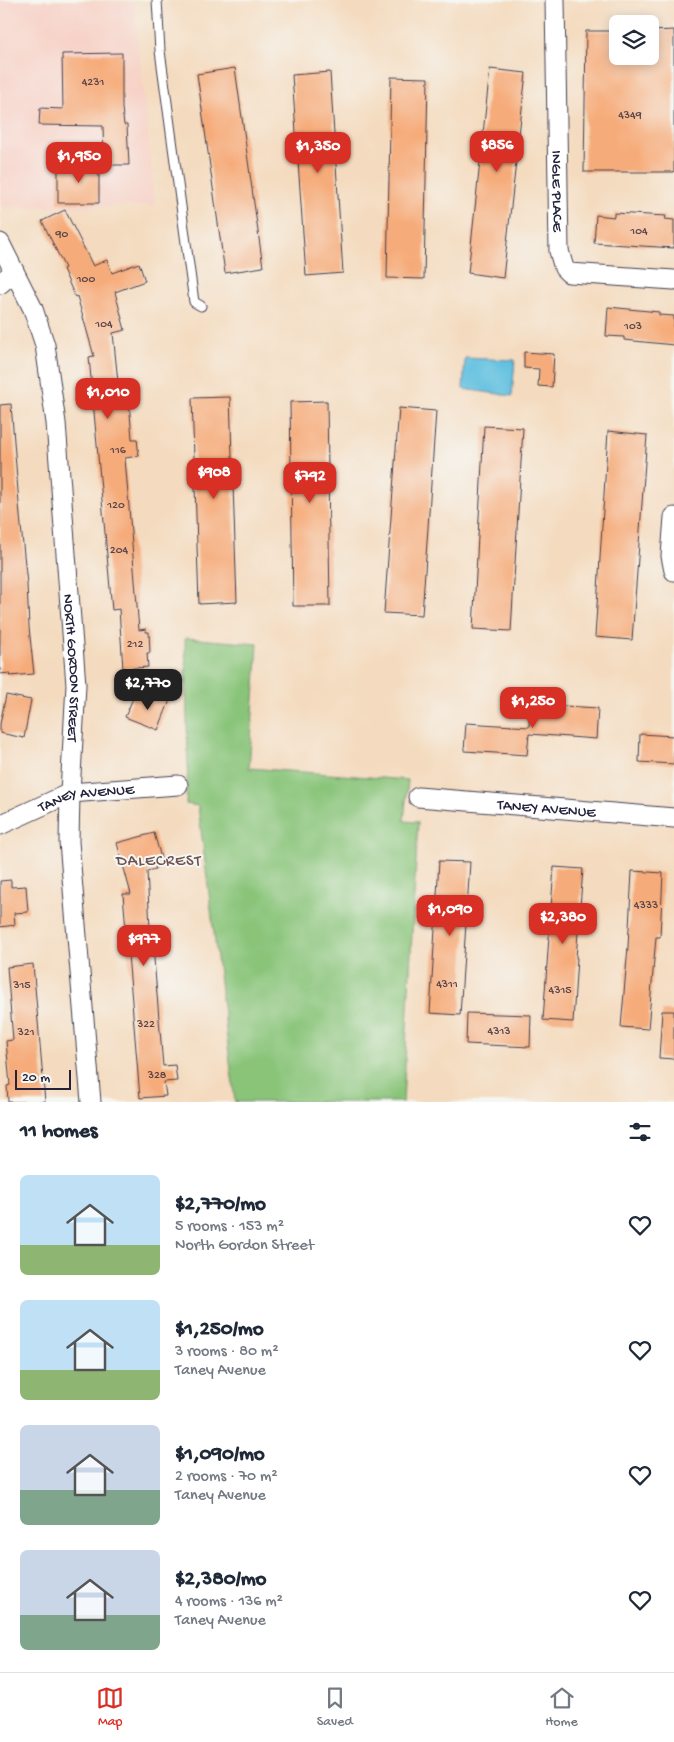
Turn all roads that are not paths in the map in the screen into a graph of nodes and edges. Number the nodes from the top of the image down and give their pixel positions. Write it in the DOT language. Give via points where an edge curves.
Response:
graph roads {
  1 [pos="157,0"];
  2 [pos="555,0"];
  3 [pos="0,243"];
  4 [pos="7,277"];
  5 [pos="674,280"];
  6 [pos="201,306"];
  7 [pos="674,517"];
  8 [pos="674,571"];
  9 [pos="178,785"];
  10 [pos="70,793"];
  11 [pos="418,797"];
  12 [pos="674,818"];
  13 [pos="0,825"];
  14 [pos="91,1102"];
  1 -- 6 [label="lane" via="160,52 194,302"];
  2 -- 5 [label="street, INGLE PLACE" via="559,251 564,268 569,273"];
  3 -- 4 [label="street, NORTH GORDON STREET"];
  4 -- 10 [label="street, NORTH GORDON STREET" via="34,309 45,345 56,422 76,685"];
  7 -- 8 [label="street" via="671,556"];
  9 -- 10 [label="street, TANEY AVENUE"];
  10 -- 13 [label="street, TANEY AVENUE"];
  10 -- 14 [label="street, NORTH GORDON STREET" via="69,842"];
  11 -- 12 [label="street, TANEY AVENUE"];
}
